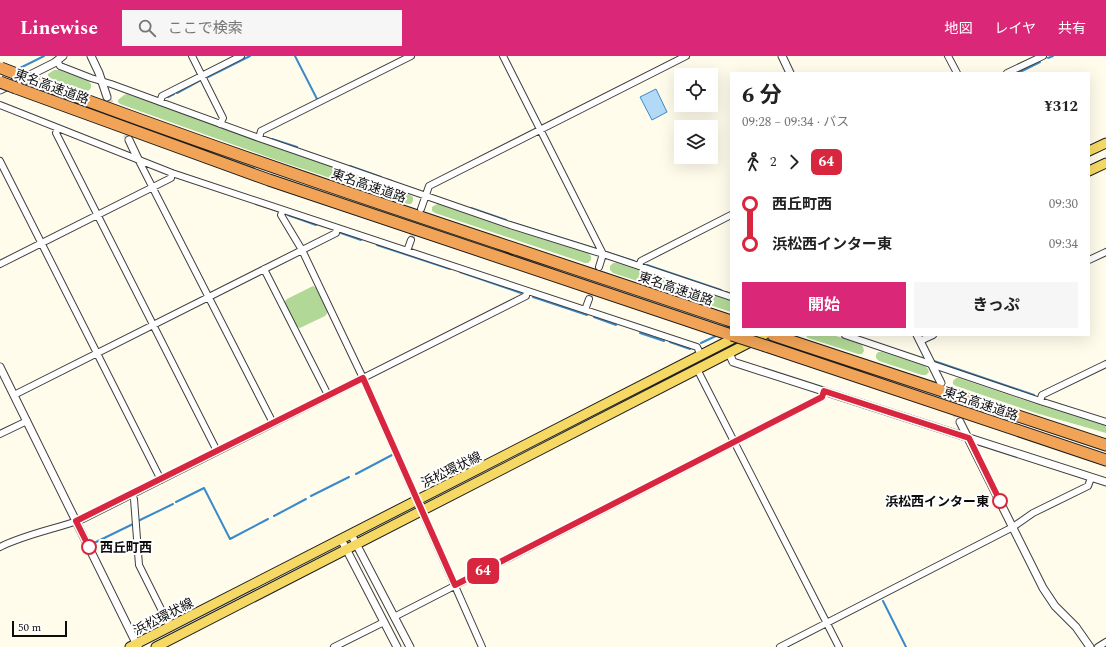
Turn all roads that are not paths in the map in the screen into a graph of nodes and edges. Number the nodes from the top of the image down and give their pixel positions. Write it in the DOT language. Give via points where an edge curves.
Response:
graph roads {
  1 [pos="63,56"];
  2 [pos="91,56"];
  3 [pos="192,56"];
  4 [pos="241,56"];
  5 [pos="411,56"];
  6 [pos="503,56"];
  7 [pos="686,56"];
  8 [pos="782,56"];
  9 [pos="948,56"];
  10 [pos="1042,56"];
  11 [pos="56,61"];
  12 [pos="1,68"];
  13 [pos="790,72"];
  14 [pos="956,72"];
  15 [pos="1009,72"];
  16 [pos="202,76"];
  17 [pos="101,81"];
  18 [pos="0,82"];
  19 [pos="0,90"];
  20 [pos="107,97"];
  21 [pos="160,102"];
  22 [pos="0,106"];
  23 [pos="220,124"];
  24 [pos="58,128"];
  25 [pos="540,130"];
  26 [pos="259,138"];
  27 [pos="129,140"];
  28 [pos="1106,143"];
  29 [pos="1090,151"];
  30 [pos="138,159"];
  31 [pos="0,161"];
  32 [pos="1106,163"];
  33 [pos="1090,171"];
  34 [pos="172,172"];
  35 [pos="152,187"];
  36 [pos="425,196"];
  37 [pos="421,209"];
  38 [pos="283,210"];
  39 [pos="97,215"];
  40 [pos="730,216"];
  41 [pos="338,228"];
  42 [pos="411,240"];
  43 [pos="42,243"];
  44 [pos="302,250"];
  45 [pos="407,251"];
  46 [pos="1106,252"];
  47 [pos="603,254"];
  48 [pos="1090,260"];
  49 [pos="0,264"];
  50 [pos="639,266"];
  51 [pos="599,267"];
  52 [pos="264,269"];
  53 [pos="527,291"];
  54 [pos="208,297"];
  55 [pos="730,297"];
  56 [pos="589,299"];
  57 [pos="585,310"];
  58 [pos="730,321"];
  59 [pos="153,325"];
  60 [pos="730,334"];
  61 [pos="739,336"];
  62 [pos="739,336"];
  63 [pos="778,336"];
  64 [pos="848,336"];
  65 [pos="919,338"];
  66 [pos="765,340"];
  67 [pos="98,353"];
  68 [pos="728,353"];
  69 [pos="701,355"];
  70 [pos="1106,364"];
  71 [pos="932,365"];
  72 [pos="0,367"];
  73 [pos="697,369"];
  74 [pos="363,378"];
  75 [pos="941,383"];
  76 [pos="824,391"];
  77 [pos="14,395"];
  78 [pos="328,395"];
  79 [pos="1040,401"];
  80 [pos="1034,420"];
  81 [pos="26,421"];
  82 [pos="960,422"];
  83 [pos="1106,422"];
  84 [pos="273,423"];
  85 [pos="0,434"];
  86 [pos="969,438"];
  87 [pos="734,442"];
  88 [pos="1106,442"];
  89 [pos="1106,445"];
  90 [pos="218,451"];
  91 [pos="1106,460"];
  92 [pos="1091,478"];
  93 [pos="161,480"];
  94 [pos="1106,482"];
  95 [pos="131,494"];
  96 [pos="417,500"];
  97 [pos="422,510"];
  98 [pos="76,521"];
  99 [pos="1013,527"];
  100 [pos="351,534"];
  101 [pos="341,539"];
  102 [pos="357,544"];
  103 [pos="0,547"];
  104 [pos="347,549"];
  105 [pos="455,585"];
  106 [pos="394,617"];
  107 [pos="384,622"];
  108 [pos="827,623"];
  109 [pos="170,627"];
  110 [pos="1105,644"];
  111 [pos="135,646"];
  112 [pos="156,647"];
  113 [pos="334,647"];
  114 [pos="397,647"];
  115 [pos="410,647"];
  116 [pos="482,647"];
  117 [pos="780,647"];
  118 [pos="839,647"];
  119 [pos="1090,647"];
  120 [pos="1098,647"];
  1 -- 11 [label="street"];
  2 -- 17 [label="street"];
  3 -- 16 [label="street"];
  4 -- 16 [label="street"];
  5 -- 26 [label="street" via="261,131"];
  6 -- 25 [label="street"];
  7 -- 25 [label="street"];
  8 -- 13 [label="street"];
  9 -- 14 [label="street"];
  10 -- 15 [label="street"];
  11 -- 17 [label="street" via="60,66"];
  11 -- 19 [label="street"];
  12 -- 58 [label="highway, 東名高速道路, bridge" via="273,167"];
  16 -- 21 [label="street" via="162,96"];
  16 -- 23 [label="street" via="223,118"];
  17 -- 20 [label="street"];
  17 -- 21 [label="street"];
  18 -- 60 [label="highway, 東名高速道路, bridge" via="269,180"];
  21 -- 23 [label="street"];
  22 -- 24 [label="street"];
  23 -- 26 [label="street"];
  24 -- 30 [label="street"];
  24 -- 39 [label="street" via="56,133"];
  25 -- 36 [label="street" via="429,186"];
  25 -- 47 [label="street"];
  26 -- 36 [label="street"];
  27 -- 30 [label="street"];
  28 -- 29 [label="main road"];
  30 -- 34 [label="street"];
  30 -- 35 [label="street"];
  31 -- 43 [label="street"];
  32 -- 33 [label="main road"];
  34 -- 35 [label="street" via="171,178"];
  34 -- 38 [label="street"];
  35 -- 39 [label="street"];
  35 -- 54 [label="street"];
  36 -- 37 [label="street"];
  36 -- 47 [label="street"];
  38 -- 41 [label="street"];
  38 -- 44 [label="street" via="281,215"];
  39 -- 43 [label="street"];
  39 -- 59 [label="street"];
  40 -- 50 [label="street" via="641,261"];
  41 -- 44 [label="street" via="336,233"];
  41 -- 45 [label="street"];
  42 -- 45 [label="street"];
  43 -- 49 [label="street"];
  43 -- 67 [label="street"];
  44 -- 52 [label="street"];
  44 -- 74 [label="street"];
  45 -- 53 [label="street"];
  46 -- 48 [label="street"];
  47 -- 50 [label="street"];
  47 -- 51 [label="street"];
  50 -- 55 [label="street"];
  52 -- 54 [label="street"];
  52 -- 78 [label="street"];
  53 -- 57 [label="street"];
  53 -- 74 [label="street" via="526,296"];
  54 -- 59 [label="street"];
  54 -- 84 [label="street"];
  56 -- 57 [label="street"];
  57 -- 69 [label="street" via="697,347"];
  59 -- 67 [label="street"];
  59 -- 90 [label="street"];
  61 -- 69 [label="main road, 浜松環状線"];
  62 -- 66 [label="highway, 東名高速道路, bridge"];
  63 -- 80 [label="highway, 東名高速道路"];
  64 -- 71 [label="street"];
  65 -- 71 [label="street"];
  66 -- 68 [label="main road, 浜松環状線"];
  66 -- 91 [label="highway, 東名高速道路"];
  67 -- 77 [label="street"];
  67 -- 93 [label="street"];
  68 -- 73 [label="main road, 浜松環状線"];
  68 -- 76 [label="street" via="733,362"];
  69 -- 96 [label="main road, 浜松環状線"];
  70 -- 79 [label="street" via="1042,395"];
  71 -- 75 [label="street"];
  71 -- 79 [label="street"];
  72 -- 77 [label="street"];
  73 -- 87 [label="street"];
  73 -- 97 [label="main road, 浜松環状線"];
  74 -- 78 [label="street"];
  74 -- 96 [label="street"];
  76 -- 86 [label="street"];
  76 -- 87 [label="street" via="822,397"];
  77 -- 81 [label="street"];
  78 -- 84 [label="street"];
  79 -- 83 [label="street"];
  80 -- 88 [label="highway"];
  80 -- 89 [label="highway, 東名高速道路"];
  81 -- 85 [label="street"];
  81 -- 98 [label="street"];
  82 -- 86 [label="street"];
  84 -- 90 [label="street"];
  86 -- 92 [label="street"];
  86 -- 99 [label="street"];
  87 -- 105 [label="street"];
  87 -- 108 [label="street"];
  90 -- 93 [label="street"];
  92 -- 94 [label="street"];
  92 -- 99 [label="street" via="1088,486 1033,513"];
  93 -- 95 [label="street"];
  95 -- 98 [label="street"];
  95 -- 109 [label="street" via="134,499 139,565"];
  96 -- 97 [label="street"];
  96 -- 100 [label="main road, 浜松環状線"];
  97 -- 102 [label="main road, 浜松環状線"];
  97 -- 105 [label="street"];
  98 -- 103 [label="street"];
  98 -- 111 [label="street"];
  99 -- 108 [label="street"];
  99 -- 119 [label="street" via="1048,598"];
  100 -- 101 [label="main road, 浜松環状線"];
  100 -- 102 [label="street"];
  101 -- 104 [label="street"];
  101 -- 109 [label="main road, 浜松環状線"];
  102 -- 104 [label="main road, 浜松環状線"];
  102 -- 106 [label="street"];
  104 -- 107 [label="street"];
  104 -- 112 [label="main road, 浜松環状線"];
  105 -- 106 [label="street"];
  105 -- 116 [label="street"];
  106 -- 115 [label="street"];
  107 -- 113 [label="street"];
  107 -- 114 [label="street"];
  108 -- 117 [label="street"];
  108 -- 118 [label="street"];
  109 -- 111 [label="main road, 浜松環状線"];
  110 -- 120 [label="street"];
}
